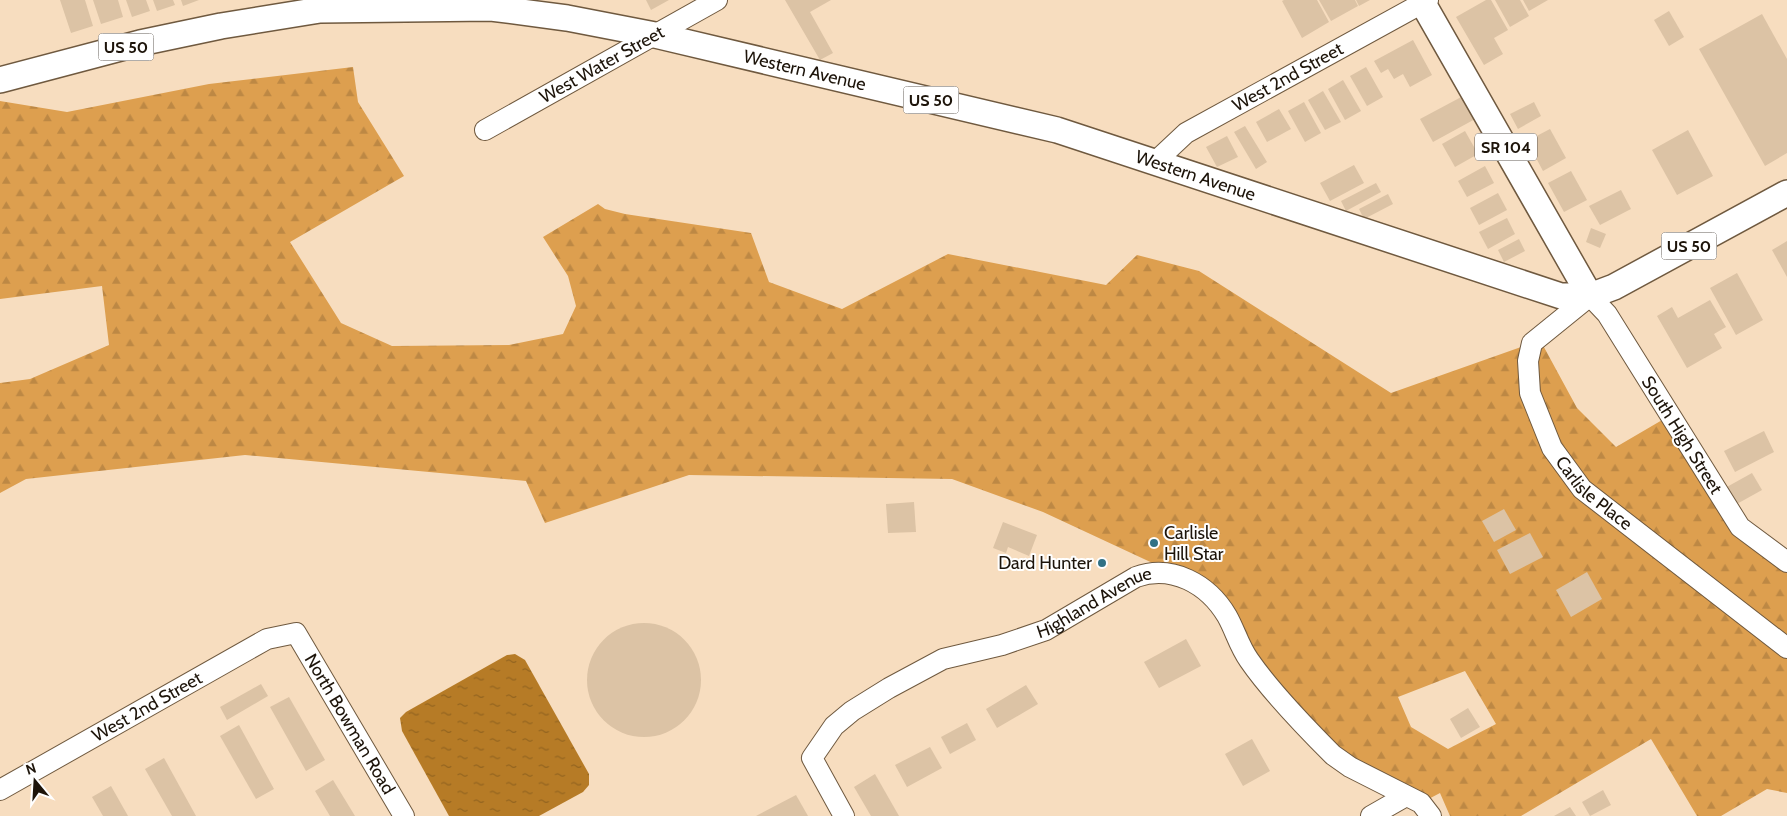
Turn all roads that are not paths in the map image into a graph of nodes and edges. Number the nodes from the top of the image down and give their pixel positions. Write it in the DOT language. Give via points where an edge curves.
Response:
graph roads {
  1 [pos="717,0"];
  2 [pos="1424,1"];
  3 [pos="404,4"];
  4 [pos="655,35"];
  5 [pos="0,80"];
  6 [pos="485,130"];
  7 [pos="1154,163"];
  8 [pos="1787,193"];
  9 [pos="1590,296"];
  10 [pos="1787,562"];
  11 [pos="296,633"];
  12 [pos="1787,648"];
  13 [pos="0,790"];
  14 [pos="1406,796"];
  15 [pos="404,816"];
  16 [pos="844,816"];
  17 [pos="1371,816"];
  18 [pos="1431,816"];
  1 -- 4 [label="street, West Water Street"];
  2 -- 7 [label="street, West 2nd Street" via="1186,132"];
  2 -- 9 [label="main road, SR 104"];
  3 -- 4 [label="main road, Western Avenue / US 50" via="492,8"];
  3 -- 5 [label="main road, Western Avenue / US 50" via="320,10 222,26 140,43"];
  4 -- 6 [label="street, West Water Street"];
  4 -- 7 [label="main road, Western Avenue / US 50" via="1057,130"];
  7 -- 9 [label="main road, Western Avenue / US 50" via="1561,296"];
  8 -- 9 [label="main road, US 50" via="1614,287"];
  9 -- 10 [label="street, South High Street" via="1607,314 1740,527"];
  9 -- 12 [label="street, Carlisle Place" via="1532,343 1528,360 1530,392 1552,448 1582,489"];
  11 -- 13 [label="street, West 2nd Street" via="267,639"];
  11 -- 15 [label="street, North Bowman Road"];
  14 -- 16 [label="street, Highland Avenue" via="1332,755 1249,660 1226,616 1202,588 1174,573 1151,572 1136,577 1046,630 1002,645 943,659 852,711 834,726 812,758"];
  14 -- 17 [label="street"];
  14 -- 18 [label="street, Highland Avenue" via="1421,804"];
}
